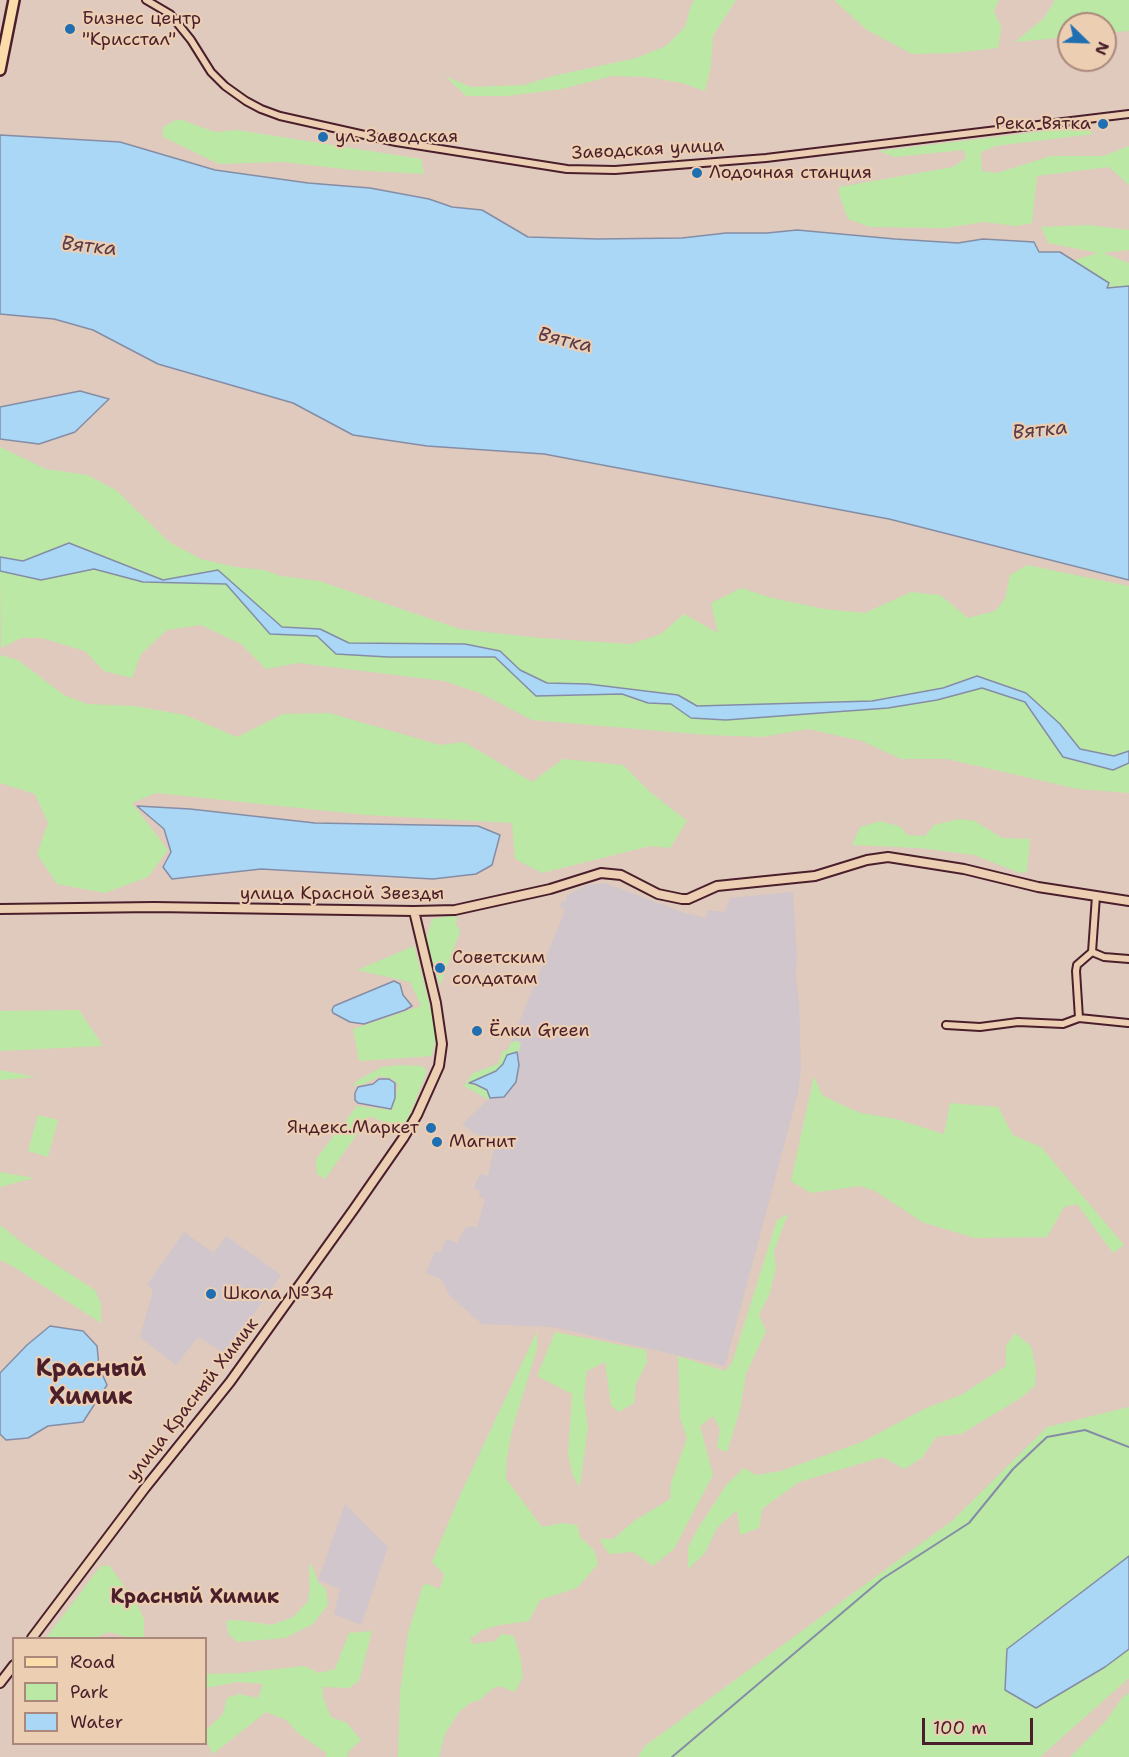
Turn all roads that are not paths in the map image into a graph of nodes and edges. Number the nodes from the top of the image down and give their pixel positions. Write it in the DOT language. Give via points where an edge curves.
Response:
graph roads {
  1 [pos="14,0"];
  2 [pos="146,0"];
  3 [pos="0,70"];
  4 [pos="1129,114"];
  5 [pos="1096,896"];
  6 [pos="1129,902"];
  7 [pos="0,909"];
  8 [pos="414,911"];
  9 [pos="1092,952"];
  10 [pos="1129,959"];
  11 [pos="1079,1018"];
  12 [pos="1128,1023"];
  13 [pos="946,1025"];
  14 [pos="33,1637"];
  15 [pos="12,1668"];
  16 [pos="0,1683"];
  1 -- 3 [label="main road"];
  2 -- 4 [label="street, Заводская улица" via="170,14 214,76 261,109 396,142 567,169 615,170 766,158"];
  5 -- 6 [label="street, улица Красной Звезды"];
  5 -- 8 [label="street, улица Красной Звезды" via="888,857 815,876 717,886 688,899 649,890 621,875 602,873 455,910"];
  5 -- 9 [label="street"];
  7 -- 8 [label="street, улица Красной Звезды"];
  8 -- 14 [label="street, улица Красный Химик" via="442,1044 439,1066 417,1115 230,1382"];
  9 -- 10 [label="street"];
  9 -- 11 [label="street" via="1076,971"];
  11 -- 12 [label="street"];
  11 -- 13 [label="street" via="1063,1024"];
  15 -- 16 [label="street"];
}
